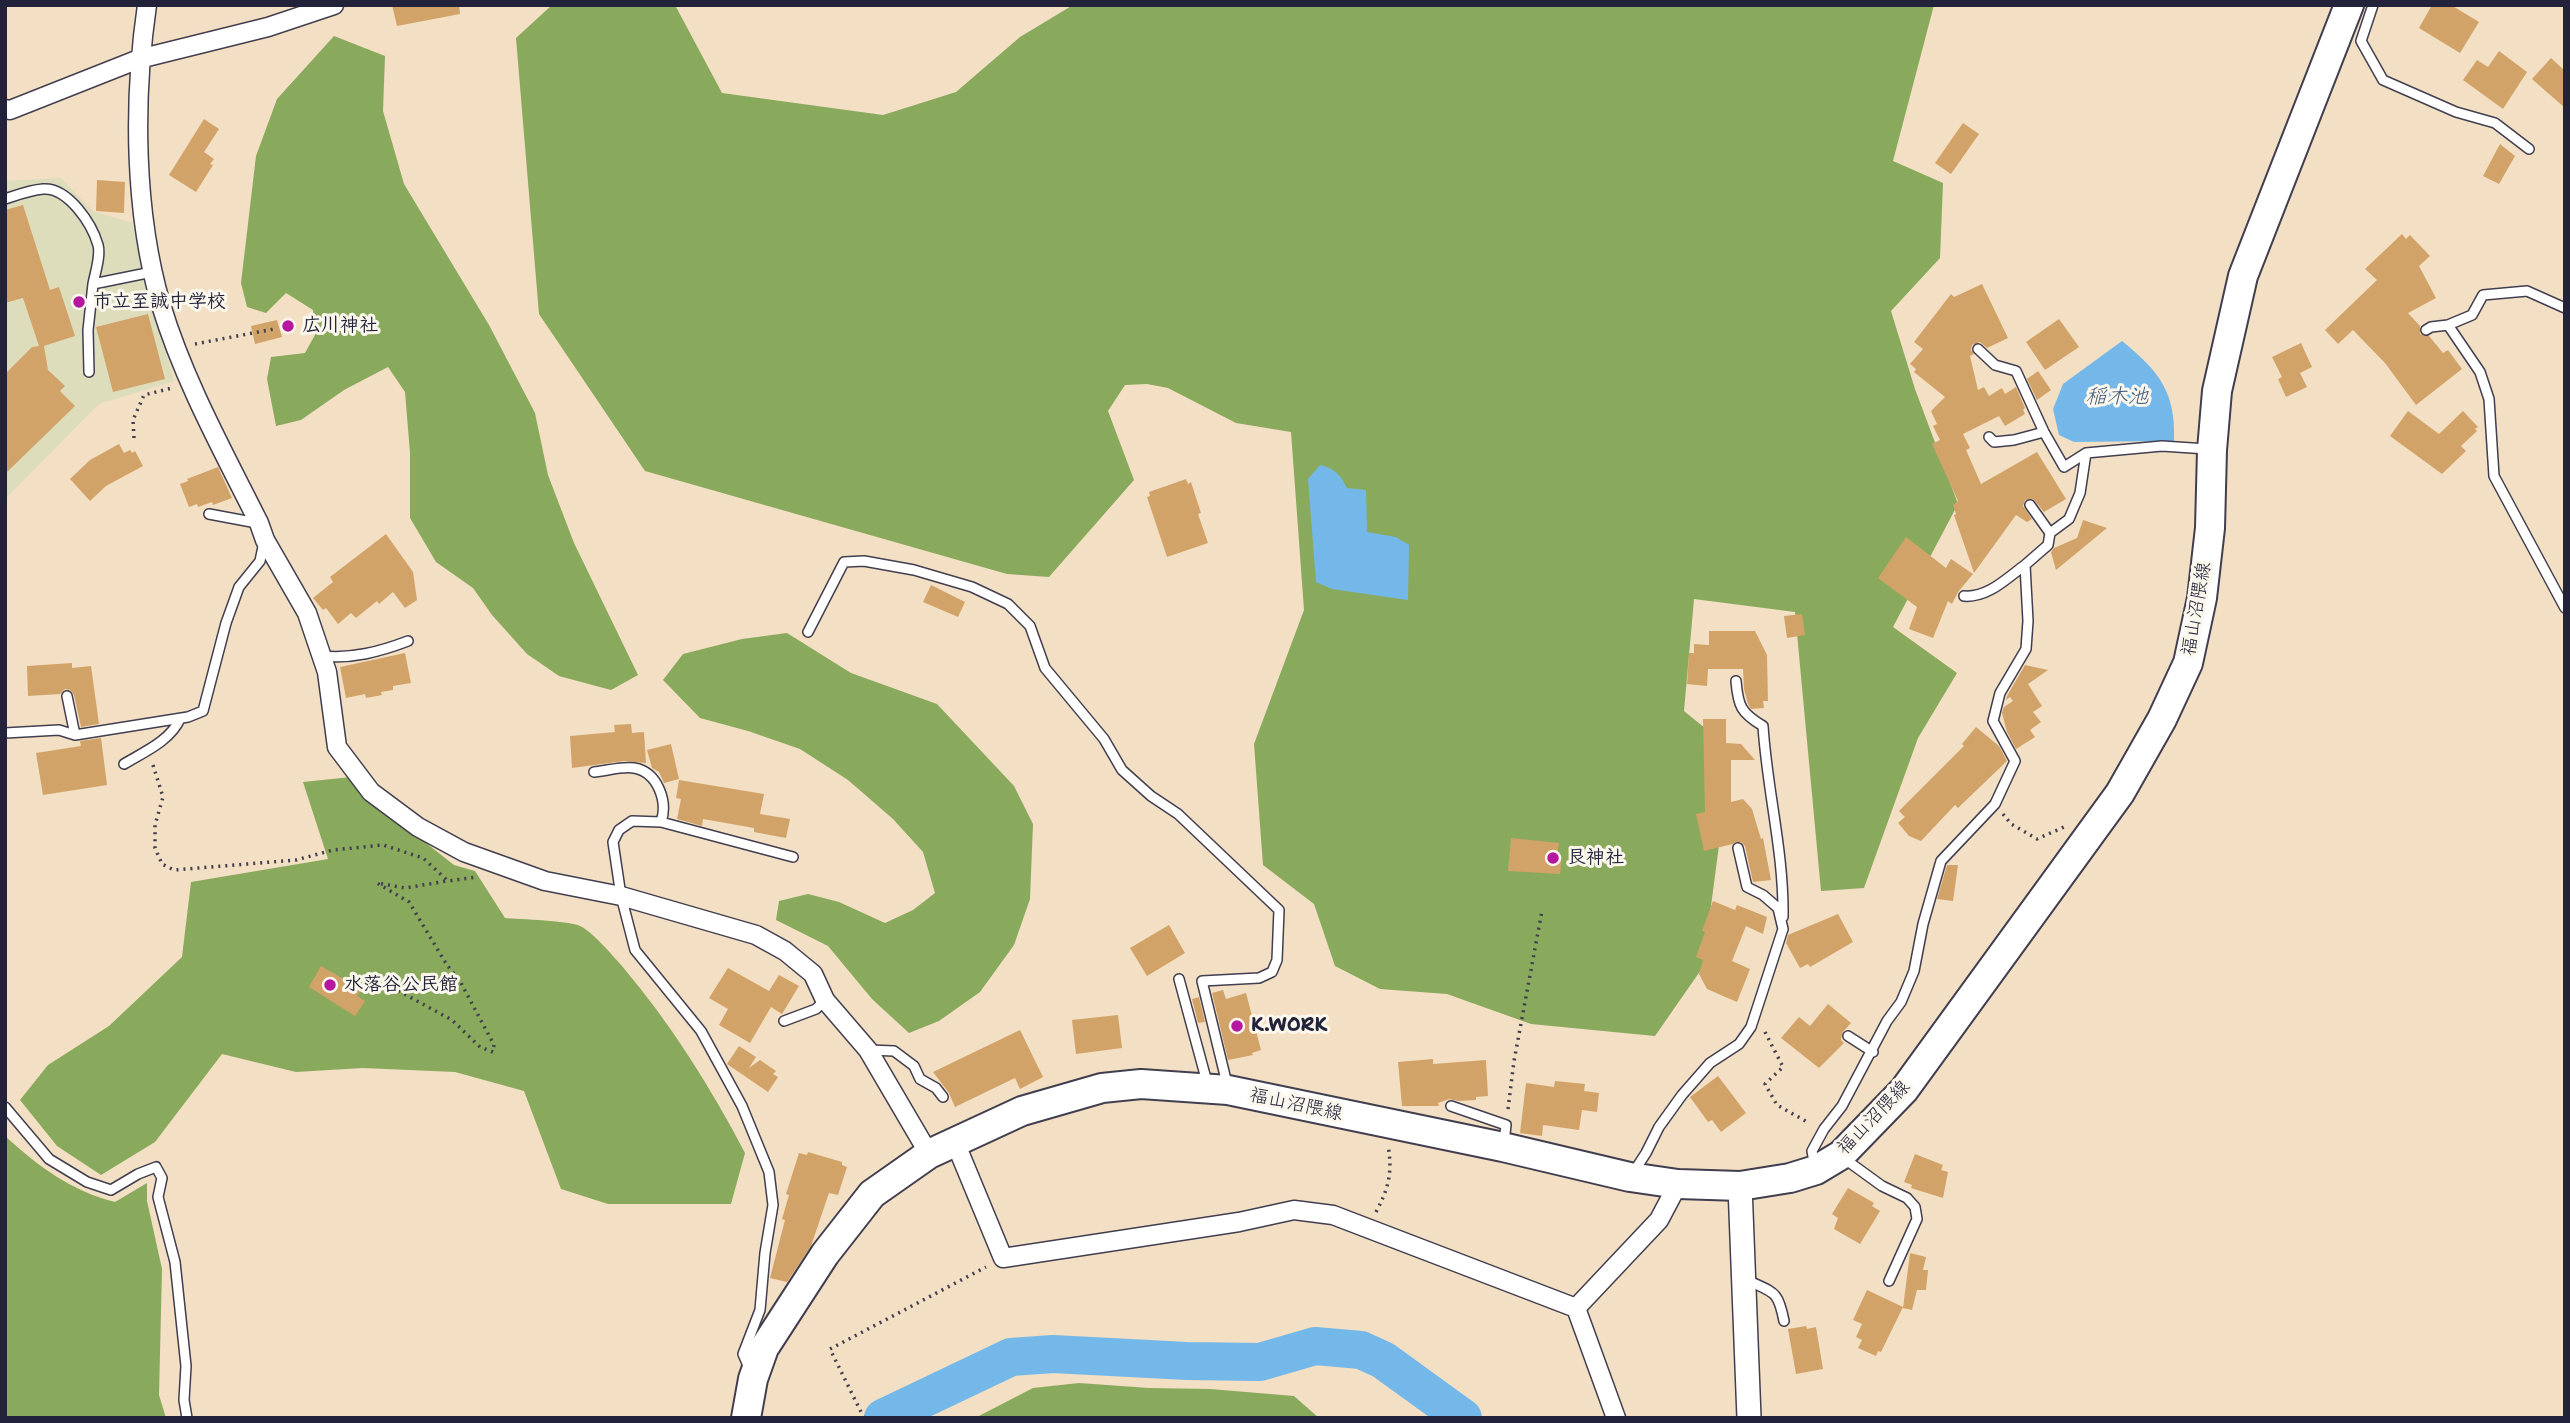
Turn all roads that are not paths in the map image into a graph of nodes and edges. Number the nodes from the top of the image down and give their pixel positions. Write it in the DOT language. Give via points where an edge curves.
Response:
graph roads {
  1 [pos="147,5"];
  2 [pos="334,5"];
  3 [pos="2349,5"];
  4 [pos="2373,5"];
  5 [pos="139,59"];
  6 [pos="5,109"];
  7 [pos="2529,149"];
  8 [pos="5,199"];
  9 [pos="152,272"];
  10 [pos="93,284"];
  11 [pos="2565,308"];
  12 [pos="2448,325"];
  13 [pos="2426,330"];
  14 [pos="1978,349"];
  15 [pos="89,372"];
  16 [pos="2044,432"];
  17 [pos="1989,437"];
  18 [pos="2212,450"];
  19 [pos="2086,453"];
  20 [pos="2030,505"];
  21 [pos="209,514"];
  22 [pos="262,532"];
  23 [pos="2050,533"];
  24 [pos="2025,565"];
  25 [pos="1964,596"];
  26 [pos="2565,608"];
  27 [pos="808,632"];
  28 [pos="408,642"];
  29 [pos="322,656"];
  30 [pos="1737,681"];
  31 [pos="67,696"];
  32 [pos="180,719"];
  33 [pos="5,733"];
  34 [pos="75,735"];
  35 [pos="124,764"];
  36 [pos="594,772"];
  37 [pos="661,821"];
  38 [pos="1738,848"];
  39 [pos="793,857"];
  40 [pos="621,896"];
  41 [pos="1783,929"];
  42 [pos="1179,979"];
  43 [pos="825,1000"];
  44 [pos="784,1021"];
  45 [pos="1848,1037"];
  46 [pos="867,1050"];
  47 [pos="1873,1052"];
  48 [pos="1218,1088"];
  49 [pos="943,1097"];
  50 [pos="1451,1106"];
  51 [pos="5,1107"];
  52 [pos="1505,1136"];
  53 [pos="955,1142"];
  54 [pos="929,1154"];
  55 [pos="1841,1155"];
  56 [pos="1816,1170"];
  57 [pos="1630,1177"];
  58 [pos="1678,1184"];
  59 [pos="1740,1186"];
  60 [pos="1742,1278"];
  61 [pos="1889,1281"];
  62 [pos="1576,1308"];
  63 [pos="1784,1321"];
  64 [pos="753,1379"];
  65 [pos="187,1418"];
  66 [pos="746,1418"];
  67 [pos="1616,1418"];
  68 [pos="1749,1418"];
  1 -- 5 [label="street"];
  2 -- 5 [label="street" via="268,27"];
  3 -- 18 [label="main road, 福山沼隈線" via="2243,276 2217,391"];
  4 -- 7 [label="lane" via="2361,41 2383,80 2456,112 2495,123"];
  5 -- 6 [label="street"];
  5 -- 9 [label="street" via="141,203"];
  8 -- 10 [label="lane" via="46,188 72,201 99,247"];
  9 -- 10 [label="lane"];
  9 -- 22 [label="street" via="191,384"];
  10 -- 15 [label="lane"];
  11 -- 12 [label="lane" via="2527,291 2483,295 2472,315"];
  12 -- 13 [label="lane"];
  12 -- 26 [label="lane" via="2480,372 2489,399 2494,476"];
  14 -- 16 [label="lane" via="1995,365 2016,372"];
  16 -- 17 [label="lane" via="1994,442"];
  16 -- 19 [label="lane" via="2064,467"];
  18 -- 19 [label="lane" via="2162,446"];
  18 -- 55 [label="main road, 福山沼隈線" via="2202,598 2188,663 2162,719 2120,793 1904,1090"];
  19 -- 23 [label="lane" via="2080,493 2069,519"];
  20 -- 23 [label="lane"];
  21 -- 22 [label="lane"];
  22 -- 29 [label="street" via="307,613"];
  22 -- 32 [label="lane" via="260,561 239,587 203,711"];
  23 -- 24 [label="lane" via="2048,545"];
  24 -- 25 [label="lane" via="1985,593"];
  24 -- 47 [label="lane" via="2026,649 2000,693 1993,721 2015,761 1995,804 1941,862 1914,971"];
  27 -- 48 [label="lane" via="844,562 864,561 972,587 1008,604 1030,626 1045,668 1104,739 1122,770 1178,814 1279,911 1277,960 1272,972 1259,978 1202,981"];
  28 -- 29 [label="lane" via="363,655"];
  29 -- 40 [label="street" via="337,747 371,792 418,827 464,852 545,881"];
  30 -- 41 [label="lane" via="1738,702 1748,717 1763,726 1783,867"];
  31 -- 34 [label="lane"];
  32 -- 34 [label="lane"];
  32 -- 35 [label="lane" via="176,728"];
  33 -- 34 [label="lane" via="59,730"];
  36 -- 37 [label="lane" via="634,768 648,775 659,787 665,810"];
  37 -- 39 [label="lane"];
  37 -- 40 [label="lane" via="632,821 619,830 613,842"];
  38 -- 41 [label="lane" via="1747,887 1778,908"];
  40 -- 43 [label="street" via="756,935 813,974"];
  40 -- 64 [label="lane" via="635,950 701,1031 742,1106 769,1172 773,1205 760,1310 743,1354"];
  41 -- 57 [label="lane" via="1751,1027 1739,1044 1710,1063 1682,1095"];
  42 -- 48 [label="lane"];
  43 -- 44 [label="lane" via="816,1009"];
  43 -- 46 [label="street"];
  45 -- 47 [label="lane"];
  46 -- 49 [label="lane" via="894,1051"];
  46 -- 54 [label="street"];
  47 -- 56 [label="lane" via="1812,1151"];
  48 -- 52 [label="main road, 福山沼隈線" via="1383,1124"];
  48 -- 53 [label="main road, 福山沼隈線" via="1141,1084 1102,1088 1022,1111"];
  50 -- 52 [label="lane"];
  51 -- 65 [label="lane" via="49,1159 87,1182 111,1190 156,1167 162,1178 158,1197 175,1262"];
  52 -- 57 [label="main road, 福山沼隈線"];
  53 -- 54 [label="main road, 福山沼隈線"];
  53 -- 62 [label="street" via="1003,1258 1294,1210 1333,1215"];
  54 -- 64 [label="main road, 福山沼隈線" via="872,1194 825,1254 764,1348"];
  55 -- 56 [label="main road, 福山沼隈線"];
  55 -- 61 [label="lane" via="1915,1207 1917,1219"];
  56 -- 59 [label="main road, 福山沼隈線"];
  57 -- 58 [label="main road, 福山沼隈線"];
  58 -- 59 [label="main road, 福山沼隈線"];
  58 -- 62 [label="street" via="1659,1220"];
  59 -- 60 [label="street"];
  60 -- 63 [label="lane" via="1775,1293"];
  60 -- 68 [label="street"];
  62 -- 67 [label="street"];
  64 -- 66 [label="main road, 福山沼隈線"];
}
